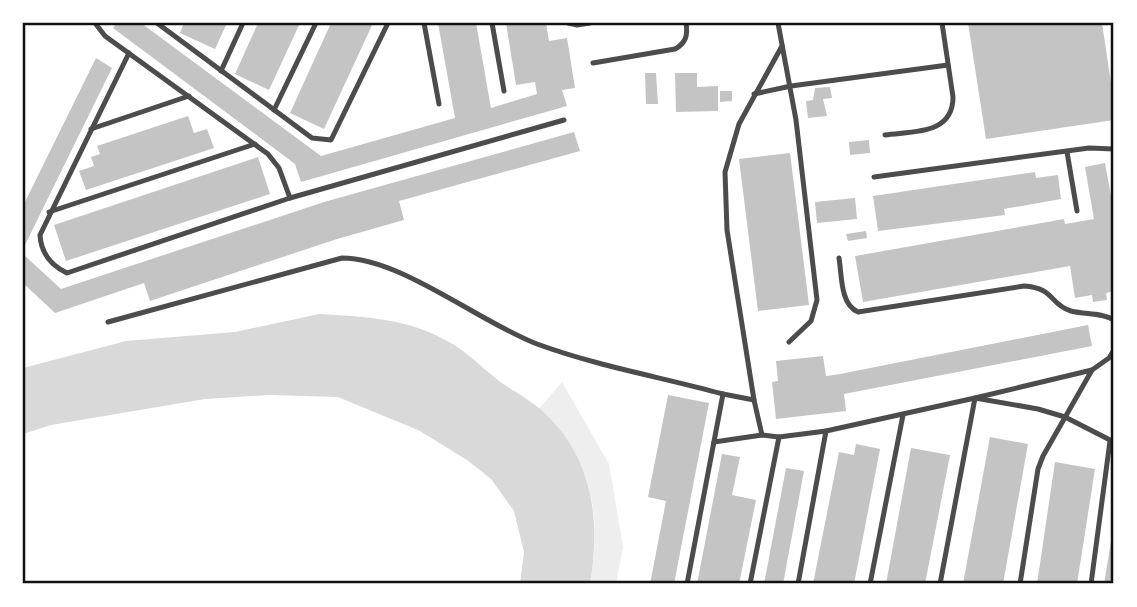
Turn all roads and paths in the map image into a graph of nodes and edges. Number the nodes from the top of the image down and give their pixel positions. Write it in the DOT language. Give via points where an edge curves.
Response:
graph roads {
  1 [pos="95,23"];
  2 [pos="243,23"];
  3 [pos="316,23"];
  4 [pos="387,23"];
  5 [pos="424,23"];
  6 [pos="492,23"];
  7 [pos="568,23"];
  8 [pos="590,23"];
  9 [pos="686,23"];
  10 [pos="778,23"];
  11 [pos="942,23"];
  12 [pos="162,24"];
  13 [pos="782,46"];
  14 [pos="129,53"];
  15 [pos="593,63"];
  16 [pos="948,65"];
  17 [pos="221,71"];
  18 [pos="791,86"];
  19 [pos="504,91"];
  20 [pos="754,94"];
  21 [pos="189,96"];
  22 [pos="439,104"];
  23 [pos="274,110"];
  24 [pos="564,120"];
  25 [pos="91,129"];
  26 [pos="884,135"];
  27 [pos="255,144"];
  28 [pos="1114,149"];
  29 [pos="1067,152"];
  30 [pos="874,177"];
  31 [pos="289,198"];
  32 [pos="1077,211"];
  33 [pos="49,212"];
  34 [pos="839,258"];
  35 [pos="1114,320"];
  36 [pos="108,322"];
  37 [pos="789,342"];
  38 [pos="1114,350"];
  39 [pos="1092,370"];
  40 [pos="723,394"];
  41 [pos="975,398"];
  42 [pos="754,400"];
  43 [pos="903,415"];
  44 [pos="1065,417"];
  45 [pos="826,431"];
  46 [pos="762,435"];
  47 [pos="779,437"];
  48 [pos="1112,441"];
  49 [pos="714,442"];
  50 [pos="687,584"];
  51 [pos="750,584"];
  52 [pos="797,584"];
  53 [pos="870,584"];
  54 [pos="940,584"];
  55 [pos="1020,584"];
  56 [pos="1091,584"];
  1 -- 14 [label="lane"];
  2 -- 17 [label="lane"];
  3 -- 23 [label="lane"];
  4 -- 23 [label="lane" via="331,140 312,138"];
  5 -- 22 [label="lane"];
  6 -- 19 [label="lane"];
  7 -- 8 [label="lane"];
  9 -- 15 [label="lane" via="686,38 675,49"];
  10 -- 13 [label="lane"];
  11 -- 16 [label="lane"];
  12 -- 17 [label="lane"];
  13 -- 18 [label="lane"];
  13 -- 20 [label="lane"];
  14 -- 21 [label="lane"];
  14 -- 25 [label="lane"];
  16 -- 18 [label="lane"];
  16 -- 26 [label="lane" via="953,97 950,116 934,128"];
  17 -- 23 [label="lane"];
  18 -- 20 [label="lane"];
  18 -- 37 [label="lane" via="817,300 811,321"];
  20 -- 42 [label="lane" via="732,140 725,172 727,230"];
  21 -- 25 [label="lane"];
  21 -- 27 [label="lane"];
  24 -- 31 [label="lane"];
  25 -- 33 [label="lane"];
  27 -- 31 [label="lane" via="279,168"];
  27 -- 33 [label="lane"];
  28 -- 29 [label="lane"];
  29 -- 30 [label="lane"];
  29 -- 32 [label="lane"];
  31 -- 33 [label="lane" via="67,273 41,250 40,235"];
  34 -- 35 [label="lane" via="846,300 858,313 1024,286 1046,290 1073,311"];
  36 -- 40 [label="lane" via="342,258 358,258 379,264 534,343"];
  38 -- 39 [label="lane"];
  39 -- 41 [label="lane"];
  39 -- 44 [label="lane"];
  40 -- 42 [label="lane"];
  40 -- 49 [label="lane"];
  41 -- 43 [label="lane"];
  41 -- 44 [label="lane"];
  41 -- 54 [label="lane"];
  42 -- 46 [label="lane"];
  43 -- 45 [label="lane"];
  43 -- 53 [label="lane"];
  44 -- 48 [label="lane"];
  44 -- 55 [label="lane" via="1038,469"];
  45 -- 47 [label="lane"];
  45 -- 52 [label="lane"];
  46 -- 47 [label="lane"];
  46 -- 49 [label="lane"];
  47 -- 51 [label="lane"];
  48 -- 56 [label="lane"];
  49 -- 50 [label="lane"];
}
